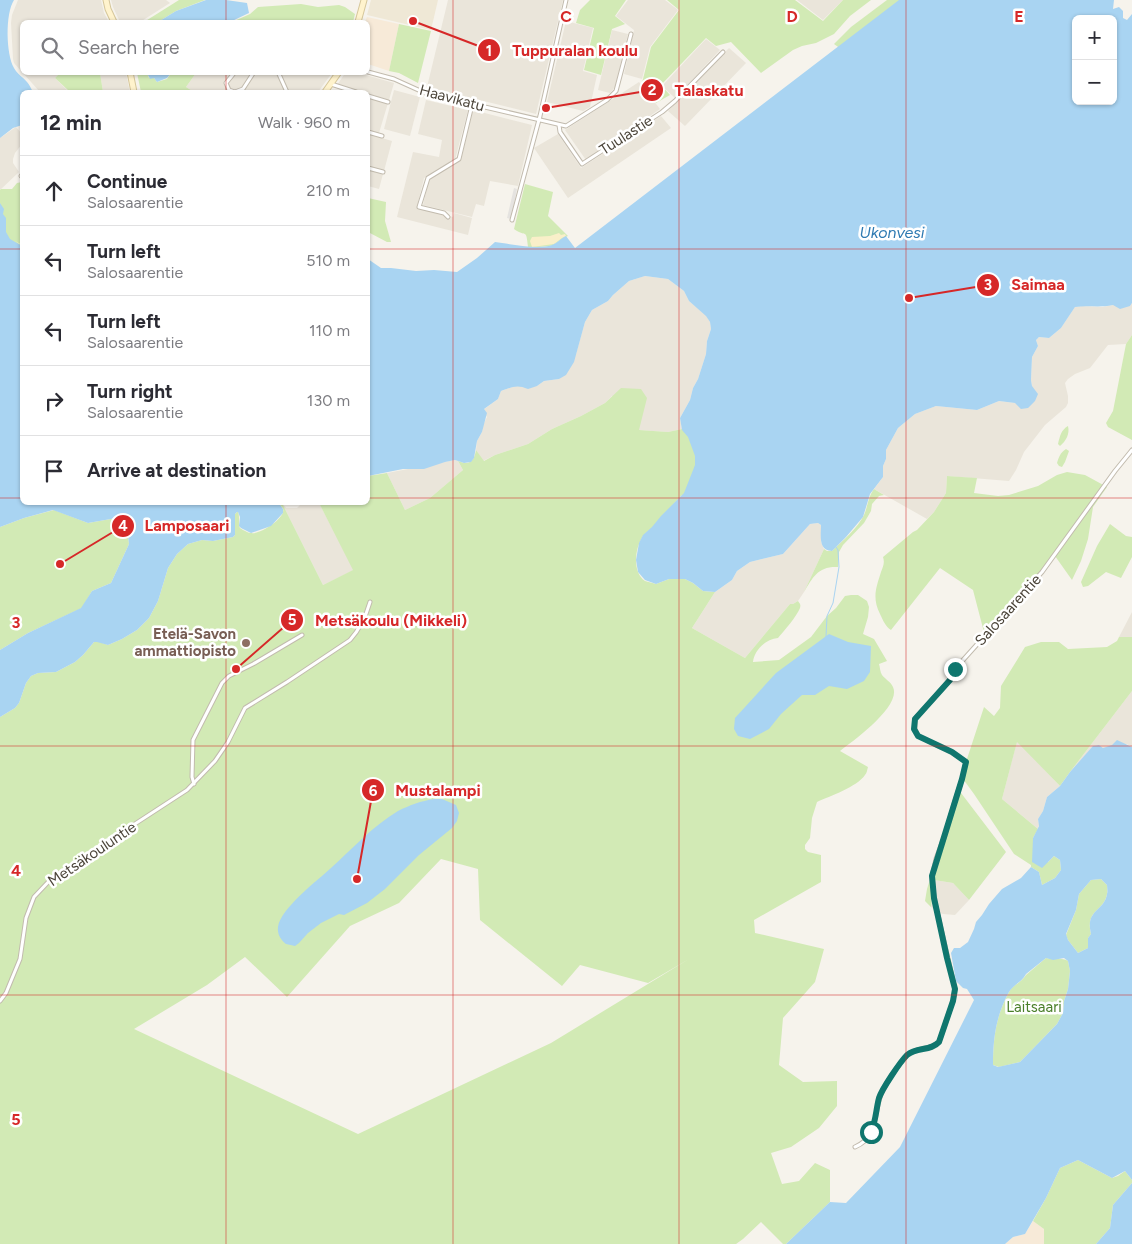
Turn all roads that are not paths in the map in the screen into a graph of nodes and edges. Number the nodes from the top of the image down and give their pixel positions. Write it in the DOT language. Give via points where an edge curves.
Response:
graph roads {
  1 [pos="106,0"];
  2 [pos="364,0"];
  3 [pos="566,0"];
  4 [pos="113,20"];
  5 [pos="359,20"];
  6 [pos="630,34"];
  7 [pos="723,52"];
  8 [pos="370,73"];
  9 [pos="131,75"];
  10 [pos="232,75"];
  11 [pos="252,75"];
  12 [pos="279,75"];
  13 [pos="337,75"];
  14 [pos="331,84"];
  15 [pos="134,90"];
  16 [pos="229,90"];
  17 [pos="240,90"];
  18 [pos="286,90"];
  19 [pos="326,90"];
  20 [pos="350,90"];
  21 [pos="370,97"];
  22 [pos="388,102"];
  23 [pos="472,105"];
  24 [pos="539,120"];
  25 [pos="560,125"];
  26 [pos="370,133"];
  27 [pos="382,136"];
  28 [pos="370,169"];
  29 [pos="383,172"];
  30 [pos="448,217"];
  31 [pos="512,220"];
  32 [pos="1132,450"];
  33 [pos="370,602"];
  34 [pos="302,635"];
  35 [pos="194,784"];
  36 [pos="0,1001"];
  37 [pos="855,1147"];
  1 -- 4 [label="street"];
  2 -- 5 [label="street"];
  3 -- 24 [label="street"];
  6 -- 25 [label="street" via="616,91 566,126"];
  7 -- 25 [label="street, Tuulastie" via="662,112 582,164 560,132"];
  8 -- 23 [label="street, Haavikatu" via="426,93"];
  9 -- 15 [label="street"];
  10 -- 16 [label="street" via="226,82"];
  11 -- 17 [label="street"];
  12 -- 18 [label="street"];
  13 -- 14 [label="street"];
  14 -- 19 [label="street"];
  14 -- 20 [label="street"];
  21 -- 22 [label="street"];
  23 -- 24 [label="street, Haavikatu"];
  23 -- 30 [label="street" via="459,159 428,178 419,207"];
  24 -- 25 [label="street, Haavikatu"];
  24 -- 31 [label="street"];
  26 -- 27 [label="street"];
  28 -- 29 [label="street"];
  32 -- 37 [label="street, Salosaarentie" via="1042,572 915,719 914,729 918,736 966,762 932,876 954,997 939,1042 906,1056 882,1092 871,1132 864,1142"];
  33 -- 35 [label="street, Metsäkouluntie" via="358,631 350,640 245,708 228,742"];
  34 -- 35 [label="street" via="222,683 193,740"];
  35 -- 36 [label="street, Metsäkouluntie" via="52,878 34,897 26,918 20,959"];
}
